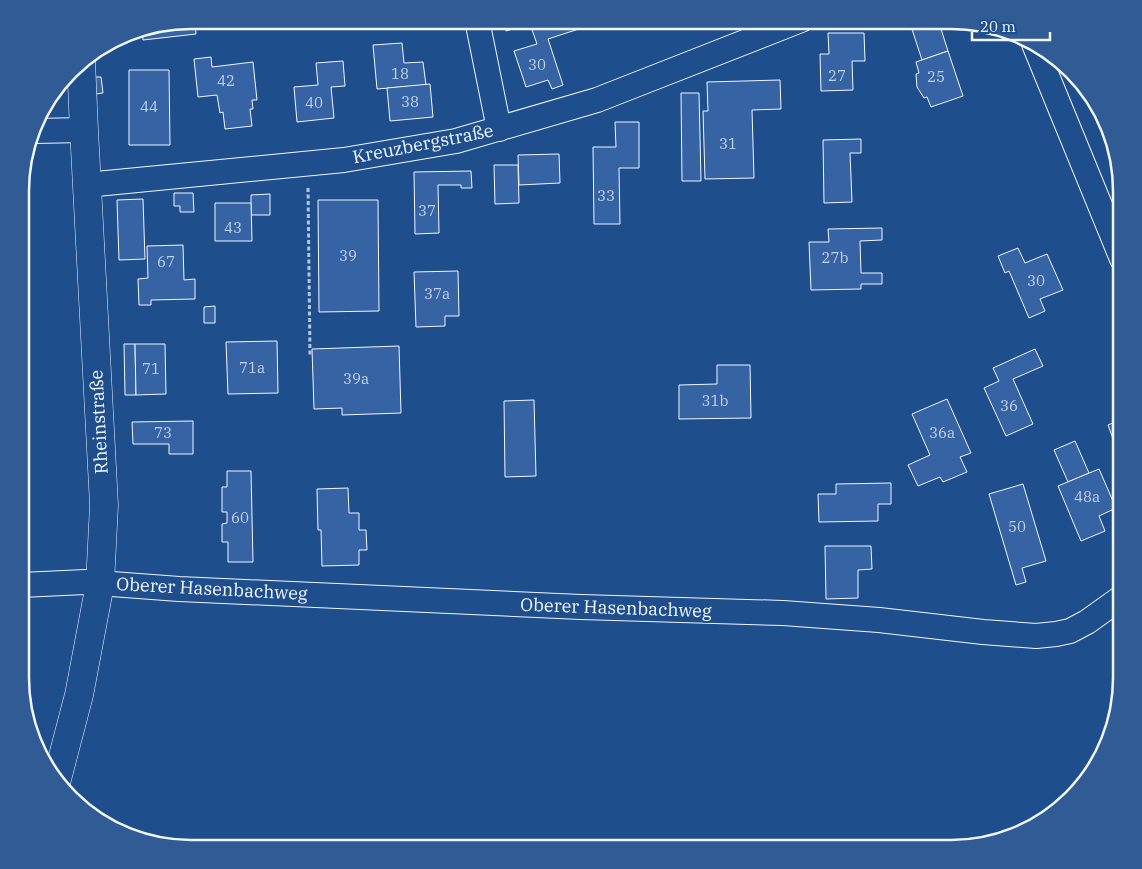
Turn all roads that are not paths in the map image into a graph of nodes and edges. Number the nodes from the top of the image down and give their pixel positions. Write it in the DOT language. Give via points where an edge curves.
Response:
graph roads {
  1 [pos="479,29"];
  2 [pos="778,29"];
  3 [pos="1038,54"];
  4 [pos="81,71"];
  5 [pos="500,129"];
  6 [pos="84,130"];
  7 [pos="40,132"];
  8 [pos="86,185"];
  9 [pos="1113,237"];
  10 [pos="100,584"];
  11 [pos="29,585"];
  12 [pos="1113,604"];
  13 [pos="59,772"];
  1 -- 5 [label="street"];
  2 -- 5 [label="street, Kreuzbergstraße" via="597,100"];
  3 -- 9 [label="street"];
  4 -- 6 [label="main road, Rheinstraße"];
  5 -- 8 [label="street, Kreuzbergstraße" via="448,143 390,153"];
  6 -- 7 [label="street"];
  6 -- 8 [label="main road, Rheinstraße"];
  8 -- 10 [label="main road, Rheinstraße" via="104,505"];
  10 -- 11 [label="street, Oberer Hasenbachweg"];
  10 -- 12 [label="street, Oberer Hasenbachweg" via="571,607 783,613 1036,636 1070,631"];
  10 -- 13 [label="main road, Rheinstraße" via="79,696"];
}
